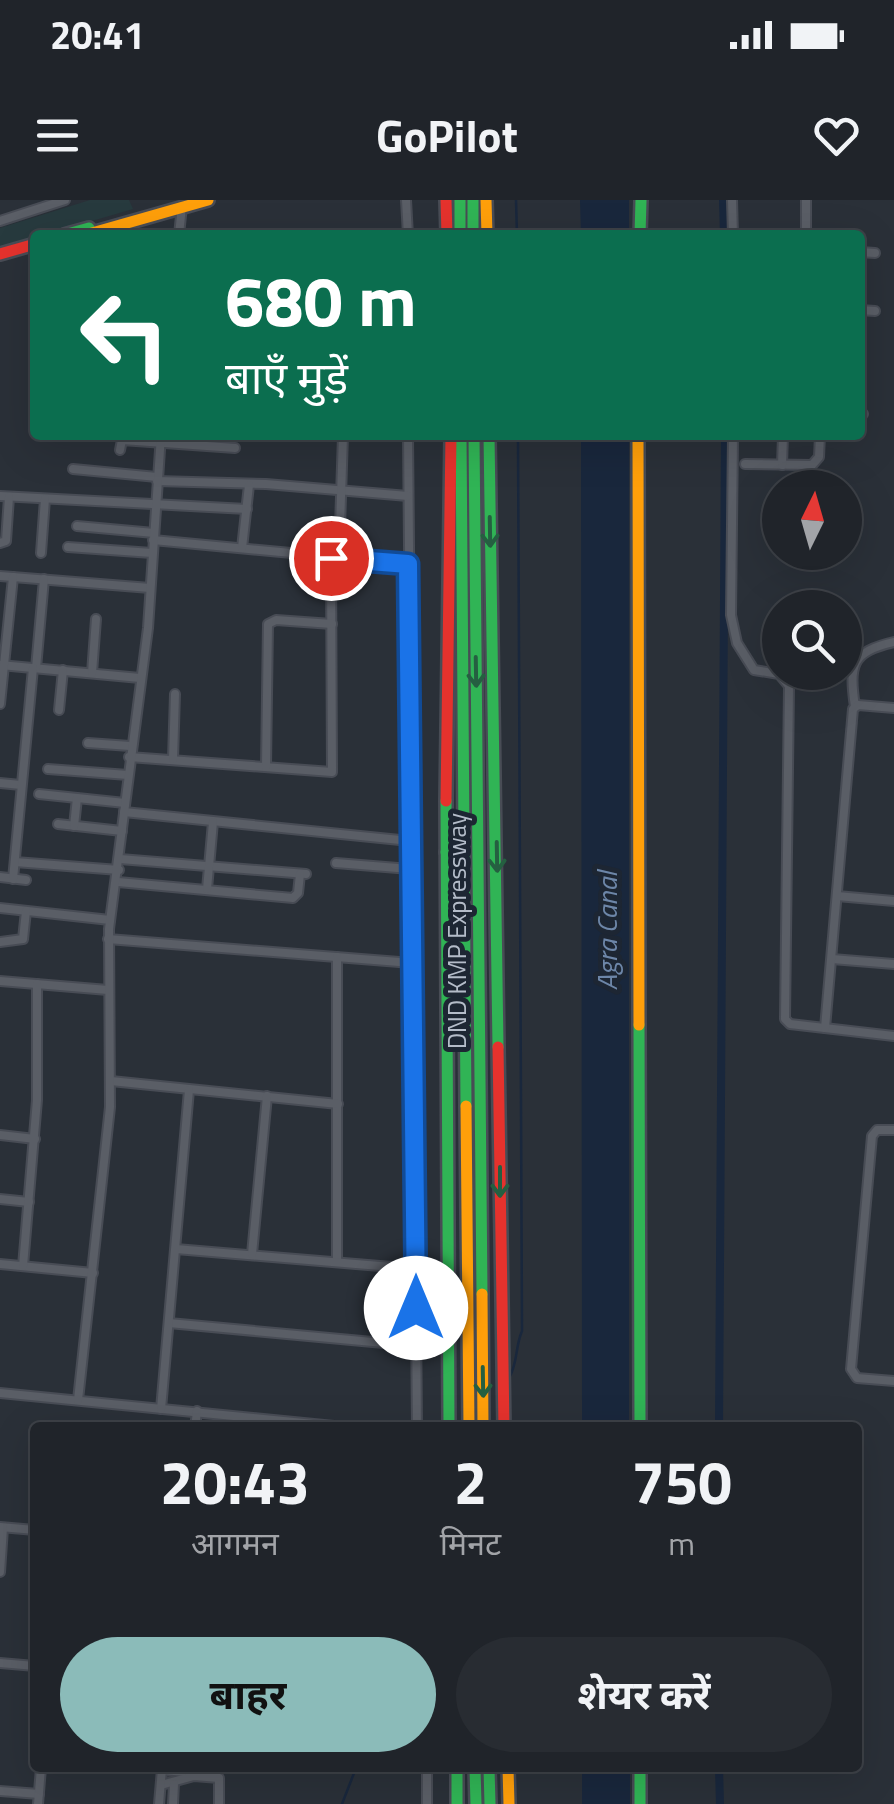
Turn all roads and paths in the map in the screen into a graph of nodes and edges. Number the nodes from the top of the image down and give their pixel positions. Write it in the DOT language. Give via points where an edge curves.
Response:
graph roads {
  1 [pos="65,200"];
  2 [pos="208,200"];
  3 [pos="446,200"];
  4 [pos="460,200"];
  5 [pos="472,200"];
  6 [pos="486,200"];
  7 [pos="640,200"];
  8 [pos="732,200"];
  9 [pos="806,200"];
  10 [pos="408,201"];
  11 [pos="184,203"];
  12 [pos="0,221"];
  13 [pos="83,230"];
  14 [pos="100,230"];
  15 [pos="180,230"];
  16 [pos="408,230"];
  17 [pos="447,230"];
  18 [pos="460,230"];
  19 [pos="473,230"];
  20 [pos="487,230"];
  21 [pos="640,230"];
  22 [pos="733,230"];
  23 [pos="806,230"];
  24 [pos="30,248"];
  25 [pos="865,252"];
  26 [pos="875,253"];
  27 [pos="0,257"];
  28 [pos="865,310"];
  29 [pos="875,311"];
  30 [pos="160,440"];
  31 [pos="344,440"];
  32 [pos="408,440"];
  33 [pos="451,440"];
  34 [pos="461,440"];
  35 [pos="474,440"];
  36 [pos="489,440"];
  37 [pos="638,440"];
  38 [pos="733,440"];
  39 [pos="783,440"];
  40 [pos="819,440"];
  41 [pos="235,448"];
  42 [pos="120,450"];
  43 [pos="745,464"];
  44 [pos="782,465"];
  45 [pos="73,469"];
  46 [pos="157,479"];
  47 [pos="249,486"];
  48 [pos="343,491"];
  49 [pos="408,496"];
  50 [pos="5,497"];
  51 [pos="45,500"];
  52 [pos="156,502"];
  53 [pos="246,508"];
  54 [pos="78,526"];
  55 [pos="154,537"];
  56 [pos="0,543"];
  57 [pos="68,547"];
  58 [pos="242,548"];
  59 [pos="40,553"];
  60 [pos="152,553"];
  61 [pos="335,558"];
  62 [pos="408,564"];
  63 [pos="0,576"];
  64 [pos="13,578"];
  65 [pos="44,579"];
  66 [pos="150,588"];
  67 [pos="96,619"];
  68 [pos="332,624"];
  69 [pos="894,642"];
  70 [pos="2,665"];
  71 [pos="34,668"];
  72 [pos="63,670"];
  73 [pos="92,673"];
  74 [pos="140,678"];
  75 [pos="175,694"];
  76 [pos="0,704"];
  77 [pos="855,707"];
  78 [pos="894,708"];
  79 [pos="59,710"];
  80 [pos="88,743"];
  81 [pos="130,746"];
  82 [pos="129,757"];
  83 [pos="173,759"];
  84 [pos="266,767"];
  85 [pos="48,768"];
  86 [pos="128,776"];
  87 [pos="0,783"];
  88 [pos="21,785"];
  89 [pos="39,794"];
  90 [pos="478,797"];
  91 [pos="76,798"];
  92 [pos="496,806"];
  93 [pos="124,807"];
  94 [pos="463,814"];
  95 [pos="213,822"];
  96 [pos="58,824"];
  97 [pos="74,826"];
  98 [pos="122,831"];
  99 [pos="410,841"];
  100 [pos="446,852"];
  101 [pos="120,859"];
  102 [pos="15,862"];
  103 [pos="336,863"];
  104 [pos="208,866"];
  105 [pos="410,869"];
  106 [pos="119,870"];
  107 [pos="0,877"];
  108 [pos="13,879"];
  109 [pos="26,880"];
  110 [pos="118,882"];
  111 [pos="207,890"];
  112 [pos="837,896"];
  113 [pos="894,901"];
  114 [pos="0,908"];
  115 [pos="26,910"];
  116 [pos="110,920"];
  117 [pos="108,939"];
  118 [pos="0,942"];
  119 [pos="337,957"];
  120 [pos="832,958"];
  121 [pos="412,963"];
  122 [pos="894,964"];
  123 [pos="0,981"];
  124 [pos="37,984"];
  125 [pos="108,990"];
  126 [pos="825,1028"];
  127 [pos="894,1036"];
  128 [pos="111,1081"];
  129 [pos="190,1090"];
  130 [pos="267,1096"];
  131 [pos="338,1104"];
  132 [pos="894,1130"];
  133 [pos="0,1135"];
  134 [pos="35,1139"];
  135 [pos="0,1200"];
  136 [pos="29,1202"];
  137 [pos="176,1249"];
  138 [pos="252,1254"];
  139 [pos="337,1262"];
  140 [pos="0,1264"];
  141 [pos="23,1266"];
  142 [pos="416,1270"];
  143 [pos="93,1273"];
  144 [pos="169,1323"];
  145 [pos="416,1346"];
  146 [pos="894,1381"];
  147 [pos="0,1392"];
  148 [pos="78,1400"];
  149 [pos="161,1409"];
  150 [pos="196,1411"];
  151 [pos="195,1422"];
  152 [pos="289,1422"];
  153 [pos="417,1422"];
  154 [pos="449,1422"];
  155 [pos="468,1422"];
  156 [pos="484,1422"];
  157 [pos="504,1422"];
  158 [pos="640,1422"];
  159 [pos="2,1527"];
  160 [pos="30,1530"];
  161 [pos="0,1572"];
  162 [pos="0,1663"];
  163 [pos="30,1666"];
  164 [pos="41,1772"];
  165 [pos="162,1772"];
  166 [pos="426,1772"];
  167 [pos="456,1772"];
  168 [pos="475,1772"];
  169 [pos="490,1772"];
  170 [pos="508,1772"];
  171 [pos="640,1772"];
  172 [pos="174,1784"];
  173 [pos="161,1785"];
  174 [pos="0,1791"];
  175 [pos="38,1799"];
  176 [pos="159,1804"];
  177 [pos="173,1804"];
  178 [pos="219,1804"];
  179 [pos="427,1804"];
  180 [pos="457,1804"];
  181 [pos="476,1804"];
  182 [pos="490,1804"];
  183 [pos="509,1804"];
  184 [pos="640,1804"];
  1 -- 12 [label="street"];
  2 -- 11 [label="main road"];
  3 -- 17 [label="main road"];
  4 -- 18 [label="main road"];
  5 -- 19 [label="main road"];
  6 -- 20 [label="main road"];
  7 -- 21 [label="main road"];
  8 -- 22 [label="street"];
  9 -- 23 [label="street"];
  10 -- 16 [label="street"];
  11 -- 13 [label="main road"];
  11 -- 14 [label="main road"];
  11 -- 15 [label="street"];
  24 -- 27 [label="main road"];
  25 -- 26 [label="street"];
  28 -- 29 [label="street"];
  30 -- 41 [label="street"];
  30 -- 42 [label="street" via="122,440"];
  30 -- 46 [label="street"];
  31 -- 48 [label="street"];
  32 -- 49 [label="street"];
  33 -- 100 [label="main road"];
  34 -- 94 [label="main road, DND KMP Expressway"];
  35 -- 90 [label="main road, DND KMP Expressway, one-way"];
  36 -- 92 [label="main road, one-way"];
  37 -- 158 [label="main road"];
  38 -- 126 [label="street" via="734,635 754,670 779,674 790,686 785,1017 790,1024"];
  39 -- 44 [label="street"];
  40 -- 44 [label="street" via="816,463"];
  43 -- 44 [label="street"];
  45 -- 46 [label="street"];
  46 -- 47 [label="street"];
  46 -- 52 [label="street"];
  47 -- 48 [label="street"];
  47 -- 53 [label="street"];
  48 -- 49 [label="street"];
  48 -- 61 [label="street"];
  49 -- 62 [label="street"];
  50 -- 51 [label="street"];
  50 -- 56 [label="street" via="6,537"];
  51 -- 52 [label="street"];
  51 -- 59 [label="street"];
  52 -- 53 [label="street"];
  52 -- 55 [label="street"];
  53 -- 58 [label="street"];
  54 -- 55 [label="street"];
  55 -- 58 [label="street"];
  55 -- 60 [label="street"];
  57 -- 60 [label="street"];
  58 -- 61 [label="street"];
  60 -- 66 [label="street"];
  61 -- 62 [label="street"];
  61 -- 68 [label="street"];
  62 -- 99 [label="street"];
  63 -- 64 [label="street"];
  64 -- 65 [label="street"];
  64 -- 70 [label="street"];
  65 -- 66 [label="street"];
  65 -- 71 [label="street"];
  66 -- 74 [label="street"];
  67 -- 73 [label="street"];
  68 -- 84 [label="street" via="268,624"];
  68 -- 84 [label="street" via="333,770"];
  69 -- 77 [label="street" via="856,658"];
  70 -- 71 [label="street"];
  70 -- 76 [label="street"];
  71 -- 72 [label="street"];
  71 -- 88 [label="street"];
  72 -- 73 [label="street"];
  72 -- 79 [label="street"];
  73 -- 74 [label="street"];
  74 -- 81 [label="street"];
  75 -- 83 [label="street"];
  77 -- 78 [label="street"];
  77 -- 112 [label="street"];
  80 -- 81 [label="street"];
  81 -- 82 [label="street"];
  82 -- 83 [label="street"];
  82 -- 86 [label="street"];
  83 -- 84 [label="street"];
  85 -- 86 [label="street"];
  86 -- 93 [label="street"];
  87 -- 88 [label="street"];
  88 -- 102 [label="street"];
  89 -- 91 [label="street"];
  90 -- 92 [label="main road"];
  90 -- 156 [label="main road, DND KMP Expressway, one-way"];
  91 -- 93 [label="street"];
  91 -- 97 [label="street"];
  92 -- 157 [label="main road, one-way"];
  93 -- 95 [label="street"];
  93 -- 98 [label="street"];
  94 -- 100 [label="main road"];
  94 -- 155 [label="main road, DND KMP Expressway"];
  95 -- 99 [label="street"];
  95 -- 104 [label="street"];
  96 -- 97 [label="street"];
  97 -- 98 [label="street"];
  98 -- 101 [label="street"];
  99 -- 105 [label="street"];
  100 -- 154 [label="main road"];
  101 -- 104 [label="street"];
  101 -- 106 [label="street"];
  102 -- 106 [label="street"];
  102 -- 108 [label="street"];
  103 -- 105 [label="street"];
  104 -- 111 [label="street"];
  104 -- 111 [label="street" via="303,874 293,898"];
  105 -- 121 [label="street"];
  106 -- 110 [label="street"];
  107 -- 108 [label="street"];
  108 -- 109 [label="street"];
  110 -- 111 [label="street"];
  110 -- 116 [label="street"];
  112 -- 113 [label="street"];
  112 -- 120 [label="street"];
  114 -- 115 [label="street"];
  115 -- 116 [label="street"];
  115 -- 118 [label="street" via="23,939"];
  116 -- 117 [label="street"];
  117 -- 119 [label="street"];
  117 -- 125 [label="street"];
  119 -- 121 [label="street"];
  119 -- 131 [label="street"];
  120 -- 122 [label="street"];
  120 -- 126 [label="street"];
  121 -- 142 [label="street"];
  123 -- 124 [label="street"];
  124 -- 125 [label="street"];
  124 -- 134 [label="street"];
  125 -- 128 [label="street"];
  126 -- 127 [label="street"];
  128 -- 129 [label="street"];
  128 -- 143 [label="street"];
  129 -- 130 [label="street"];
  129 -- 137 [label="street"];
  130 -- 131 [label="street"];
  130 -- 138 [label="street"];
  131 -- 139 [label="street"];
  132 -- 146 [label="street" via="872,1136 851,1369 857,1378"];
  133 -- 134 [label="street"];
  134 -- 136 [label="street"];
  135 -- 136 [label="street"];
  136 -- 141 [label="street"];
  137 -- 138 [label="street"];
  137 -- 144 [label="street"];
  138 -- 139 [label="street"];
  139 -- 142 [label="street"];
  140 -- 141 [label="street"];
  141 -- 143 [label="street"];
  142 -- 145 [label="street"];
  143 -- 148 [label="street"];
  144 -- 145 [label="street"];
  144 -- 149 [label="street"];
  145 -- 153 [label="street"];
  147 -- 148 [label="street"];
  148 -- 149 [label="street"];
  149 -- 150 [label="street"];
  150 -- 151 [label="street"];
  150 -- 152 [label="street"];
  159 -- 160 [label="street"];
  159 -- 161 [label="street"];
  162 -- 163 [label="street"];
  164 -- 175 [label="street"];
  165 -- 173 [label="street"];
  166 -- 179 [label="street"];
  167 -- 180 [label="main road"];
  168 -- 181 [label="main road"];
  169 -- 182 [label="main road"];
  170 -- 183 [label="main road"];
  171 -- 184 [label="main road"];
  172 -- 173 [label="street"];
  172 -- 177 [label="street"];
  172 -- 178 [label="street" via="194,1776 219,1778"];
  173 -- 176 [label="street"];
  174 -- 175 [label="street"];
}
